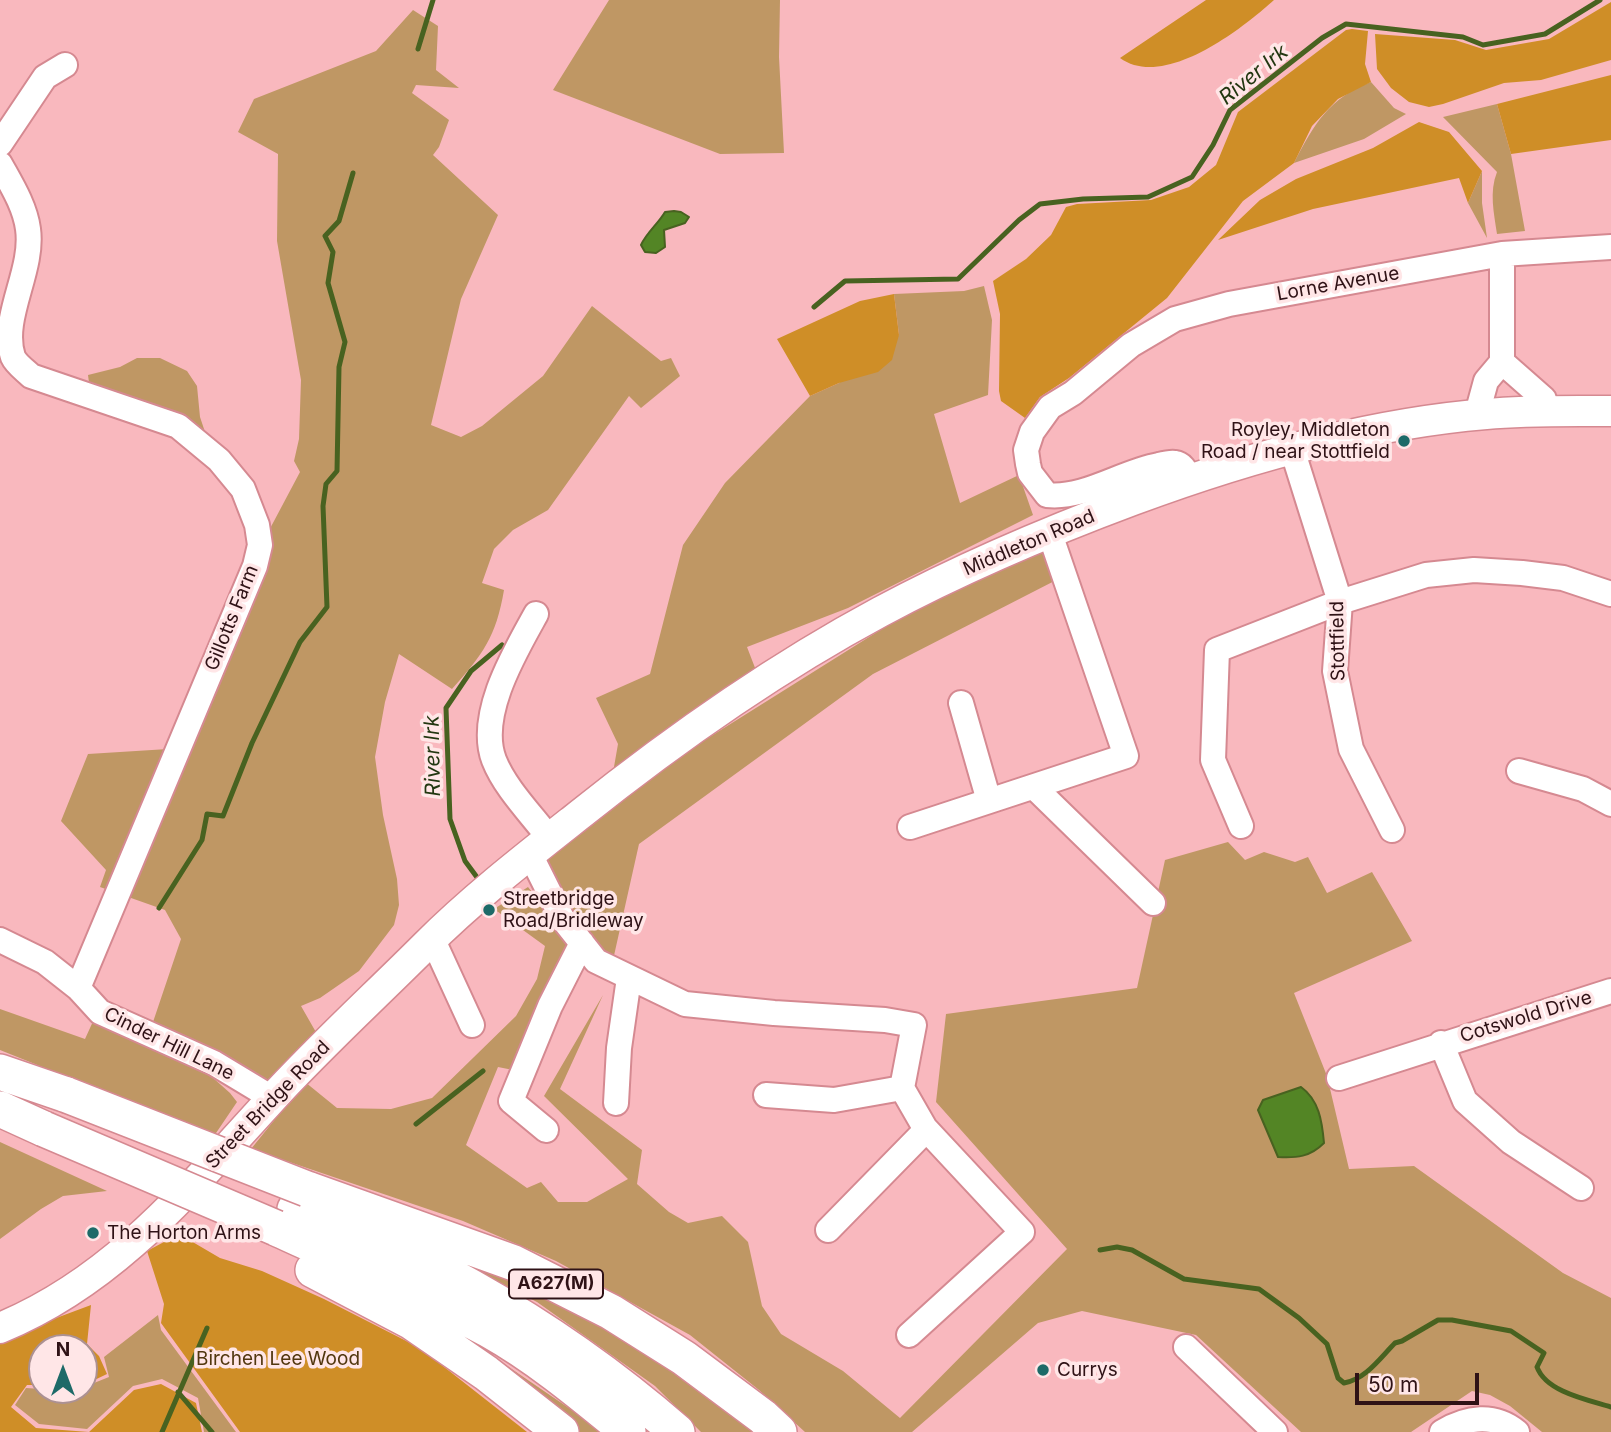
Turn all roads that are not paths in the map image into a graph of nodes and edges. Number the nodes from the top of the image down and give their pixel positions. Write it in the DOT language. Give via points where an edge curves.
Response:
graph roads {
  1 [pos="65,65"];
  2 [pos="0,144"];
  3 [pos="0,164"];
  4 [pos="1611,247"];
  5 [pos="1502,254"];
  6 [pos="1502,362"];
  7 [pos="1546,411"];
  8 [pos="1611,411"];
  9 [pos="1480,414"];
  10 [pos="1292,449"];
  11 [pos="1190,479"];
  12 [pos="1049,531"];
  13 [pos="1611,594"];
  14 [pos="1340,602"];
  15 [pos="536,614"];
  16 [pos="961,703"];
  17 [pos="1519,771"];
  18 [pos="1034,787"];
  19 [pos="989,802"];
  20 [pos="1611,804"];
  21 [pos="1241,826"];
  22 [pos="910,827"];
  23 [pos="1392,830"];
  24 [pos="533,851"];
  25 [pos="1153,903"];
  26 [pos="432,938"];
  27 [pos="0,940"];
  28 [pos="582,943"];
  29 [pos="629,978"];
  30 [pos="78,988"];
  31 [pos="1611,991"];
  32 [pos="472,1025"];
  33 [pos="1441,1044"];
  34 [pos="0,1072"];
  35 [pos="1339,1077"];
  36 [pos="0,1078"];
  37 [pos="902,1088"];
  38 [pos="766,1096"];
  39 [pos="272,1098"];
  40 [pos="616,1103"];
  41 [pos="0,1109"];
  42 [pos="53,1118"];
  43 [pos="0,1121"];
  44 [pos="546,1130"];
  45 [pos="926,1130"];
  46 [pos="1581,1188"];
  47 [pos="285,1218"];
  48 [pos="828,1230"];
  49 [pos="3,1322"];
  50 [pos="909,1335"];
  51 [pos="1186,1347"];
  52 [pos="561,1432"];
  53 [pos="628,1432"];
  54 [pos="677,1432"];
  55 [pos="779,1432"];
  56 [pos="1275,1432"];
  57 [pos="1443,1432"];
  58 [pos="1517,1432"];
  1 -- 2 [label="street" via="45,77"];
  3 -- 30 [label="street, Gillotts Farm" via="28,229 26,268 9,332 14,359 32,376 178,426 219,460 243,489 260,545"];
  4 -- 5 [label="street, Lorne Avenue"];
  5 -- 6 [label="street"];
  5 -- 11 [label="street, Lorne Avenue" via="1229,304 1175,319 1131,345 1050,407 1032,432 1026,450 1028,464 1047,495 1069,496 1169,463 1185,468"];
  6 -- 7 [label="street" via="1544,399"];
  6 -- 9 [label="street" via="1486,381"];
  7 -- 8 [label="main road, Middleton Road"];
  7 -- 9 [label="main road, Middleton Road"];
  9 -- 10 [label="main road, Middleton Road"];
  10 -- 11 [label="main road, Middleton Road"];
  10 -- 14 [label="street, Stottfield"];
  11 -- 12 [label="main road, Middleton Road"];
  12 -- 18 [label="street" via="1126,755"];
  12 -- 24 [label="main road, Middleton Road" via="917,593 795,661 670,745"];
  13 -- 14 [label="street" via="1563,578 1474,570 1426,575"];
  14 -- 21 [label="street" via="1217,650 1213,760"];
  14 -- 23 [label="street, Stottfield" via="1335,671 1351,749"];
  15 -- 24 [label="street" via="501,682 491,746"];
  16 -- 19 [label="street"];
  17 -- 20 [label="street" via="1583,789"];
  18 -- 19 [label="street"];
  18 -- 25 [label="street"];
  19 -- 22 [label="street"];
  24 -- 26 [label="main road, Street Bridge Road"];
  24 -- 28 [label="street" via="562,918"];
  26 -- 32 [label="street"];
  26 -- 39 [label="main road, Street Bridge Road"];
  27 -- 30 [label="street, Cinder Hill Lane" via="45,962"];
  28 -- 29 [label="street" via="596,961"];
  28 -- 44 [label="street" via="550,1006 512,1101"];
  29 -- 37 [label="street" via="685,1004 914,1025"];
  29 -- 40 [label="street"];
  30 -- 39 [label="street, Cinder Hill Lane" via="100,1012 214,1063"];
  31 -- 33 [label="street, Cotswold Drive"];
  33 -- 35 [label="street, Cotswold Drive"];
  33 -- 46 [label="street, Cotswold Drive" via="1465,1101 1511,1142"];
  34 -- 42 [label="highway, A627(M)"];
  36 -- 42 [label="highway, A627(M)"];
  37 -- 38 [label="street" via="834,1100"];
  37 -- 45 [label="street"];
  39 -- 49 [label="main road, Street Bridge Road" via="166,1214 106,1266"];
  41 -- 42 [label="highway, A627(M)"];
  42 -- 43 [label="highway, A627(M)"];
  42 -- 47 [label="highway, A627(M)"];
  42 -- 47 [label="highway, A627(M)"];
  45 -- 48 [label="street"];
  45 -- 50 [label="street" via="1022,1232"];
  47 -- 52 [label="highway, A627(M)" via="373,1300 486,1373"];
  47 -- 53 [label="highway, A627(M)" via="491,1331 547,1367"];
  47 -- 54 [label="highway, A627(M)" via="386,1245 470,1286 640,1399"];
  47 -- 55 [label="highway, A627(M)" via="514,1263 611,1312 684,1358"];
  51 -- 56 [label="street"];
  57 -- 58 [label="street" via="1458,1422 1483,1418 1506,1423"];
}
